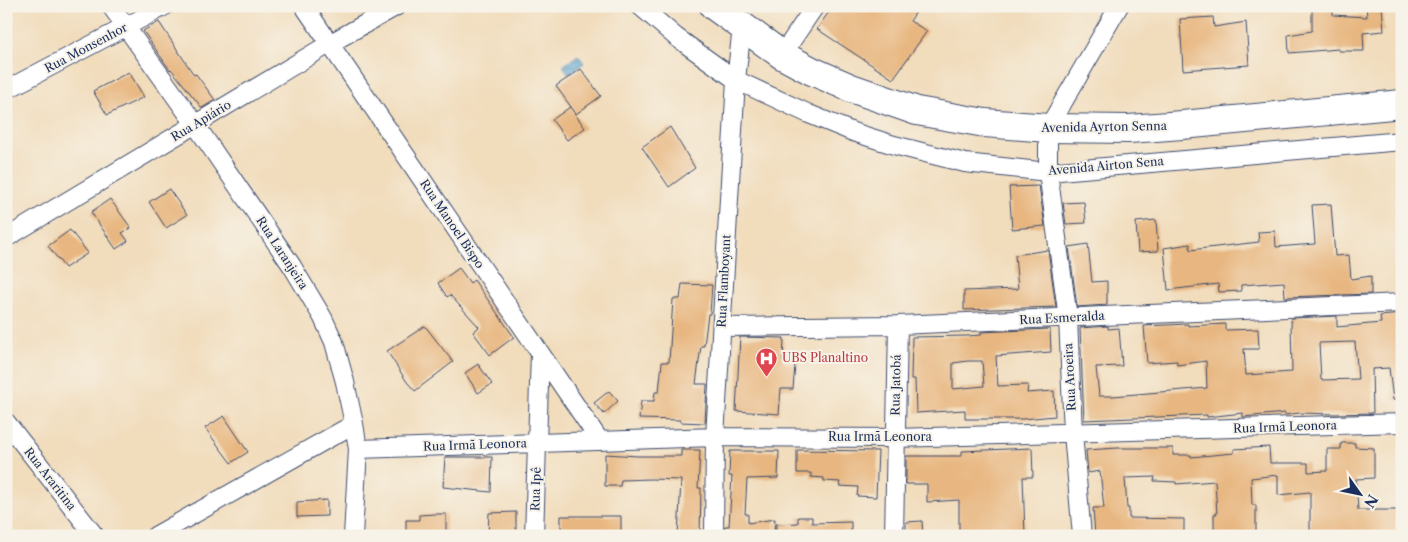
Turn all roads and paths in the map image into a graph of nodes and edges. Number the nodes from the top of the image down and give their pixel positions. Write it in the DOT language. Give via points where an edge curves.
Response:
graph roads {
  1 [pos="111,6"];
  2 [pos="165,6"];
  3 [pos="304,6"];
  4 [pos="397,6"];
  5 [pos="640,6"];
  6 [pos="714,6"];
  7 [pos="815,6"];
  8 [pos="1119,6"];
  9 [pos="126,27"];
  10 [pos="742,27"];
  11 [pos="329,44"];
  12 [pos="782,54"];
  13 [pos="736,80"];
  14 [pos="6,90"];
  15 [pos="1402,104"];
  16 [pos="196,124"];
  17 [pos="1048,128"];
  18 [pos="1402,141"];
  19 [pos="1048,172"];
  20 [pos="6,238"];
  21 [pos="1402,303"];
  22 [pos="1068,318"];
  23 [pos="898,325"];
  24 [pos="722,327"];
  25 [pos="540,353"];
  26 [pos="6,422"];
  27 [pos="1402,423"];
  28 [pos="354,424"];
  29 [pos="1073,434"];
  30 [pos="716,437"];
  31 [pos="895,438"];
  32 [pos="600,441"];
  33 [pos="537,443"];
  34 [pos="358,449"];
  35 [pos="95,536"];
  36 [pos="155,536"];
  37 [pos="353,536"];
  38 [pos="534,536"];
  39 [pos="714,536"];
  40 [pos="894,536"];
  41 [pos="1082,536"];
  1 -- 9 [label="street, Rua Laranjeira"];
  2 -- 9 [label="street, Rua Monsenhor"];
  3 -- 11 [label="street, Rua Manoel Bispo"];
  4 -- 11 [label="street, Rua Apiário"];
  5 -- 13 [label="street, Avenida Airton Sena" via="676,37"];
  6 -- 10 [label="highway, Avenida Ayrton Senna"];
  7 -- 12 [label="street"];
  8 -- 17 [label="street"];
  9 -- 14 [label="street, Rua Monsenhor"];
  9 -- 16 [label="street, Rua Laranjeira"];
  10 -- 12 [label="highway, Avenida Ayrton Senna"];
  10 -- 13 [label="street, Rua Flamboyant"];
  11 -- 16 [label="street, Rua Apiário"];
  11 -- 25 [label="street, Rua Manoel Bispo"];
  12 -- 17 [label="highway, Avenida Ayrton Senna" via="851,88 917,111 985,123"];
  13 -- 19 [label="street, Avenida Airton Sena" via="809,114 894,145 965,163"];
  13 -- 24 [label="street, Rua Flamboyant"];
  15 -- 17 [label="highway, Avenida Ayrton Senna" via="1182,125"];
  16 -- 20 [label="street, Rua Apiário"];
  16 -- 28 [label="street, Rua Laranjeira" via="292,266 323,318 334,342"];
  17 -- 19 [label="street, Rua Aroeira"];
  18 -- 19 [label="street, Avenida Airton Sena"];
  19 -- 22 [label="street, Rua Aroeira"];
  21 -- 22 [label="street, Rua Esmeralda"];
  22 -- 23 [label="street, Rua Esmeralda"];
  22 -- 29 [label="street, Rua Aroeira"];
  23 -- 24 [label="street, Rua Esmeralda"];
  23 -- 31 [label="street, Rua Jatobá"];
  24 -- 30 [label="street, Rua Flamboyant"];
  25 -- 32 [label="street, Rua Manoel Bispo"];
  25 -- 33 [label="street, Rua Ipê"];
  26 -- 35 [label="street, Rua Araritina"];
  27 -- 29 [label="street, Rua Irmã Leonora"];
  28 -- 34 [label="street, Rua Laranjeira"];
  28 -- 36 [label="street"];
  29 -- 31 [label="street, Rua Irmã Leonora"];
  29 -- 41 [label="street, Rua Aroeira"];
  30 -- 31 [label="street, Rua Irmã Leonora"];
  30 -- 32 [label="street, Rua Irmã Leonora"];
  30 -- 39 [label="street, Rua Flamboyant"];
  31 -- 40 [label="street, Rua Jatobá"];
  32 -- 33 [label="street, Rua Irmã Leonora"];
  33 -- 34 [label="street, Rua Irmã Leonora"];
  33 -- 38 [label="street, Rua Ipê"];
  34 -- 37 [label="street, Rua Laranjeira"];
}
